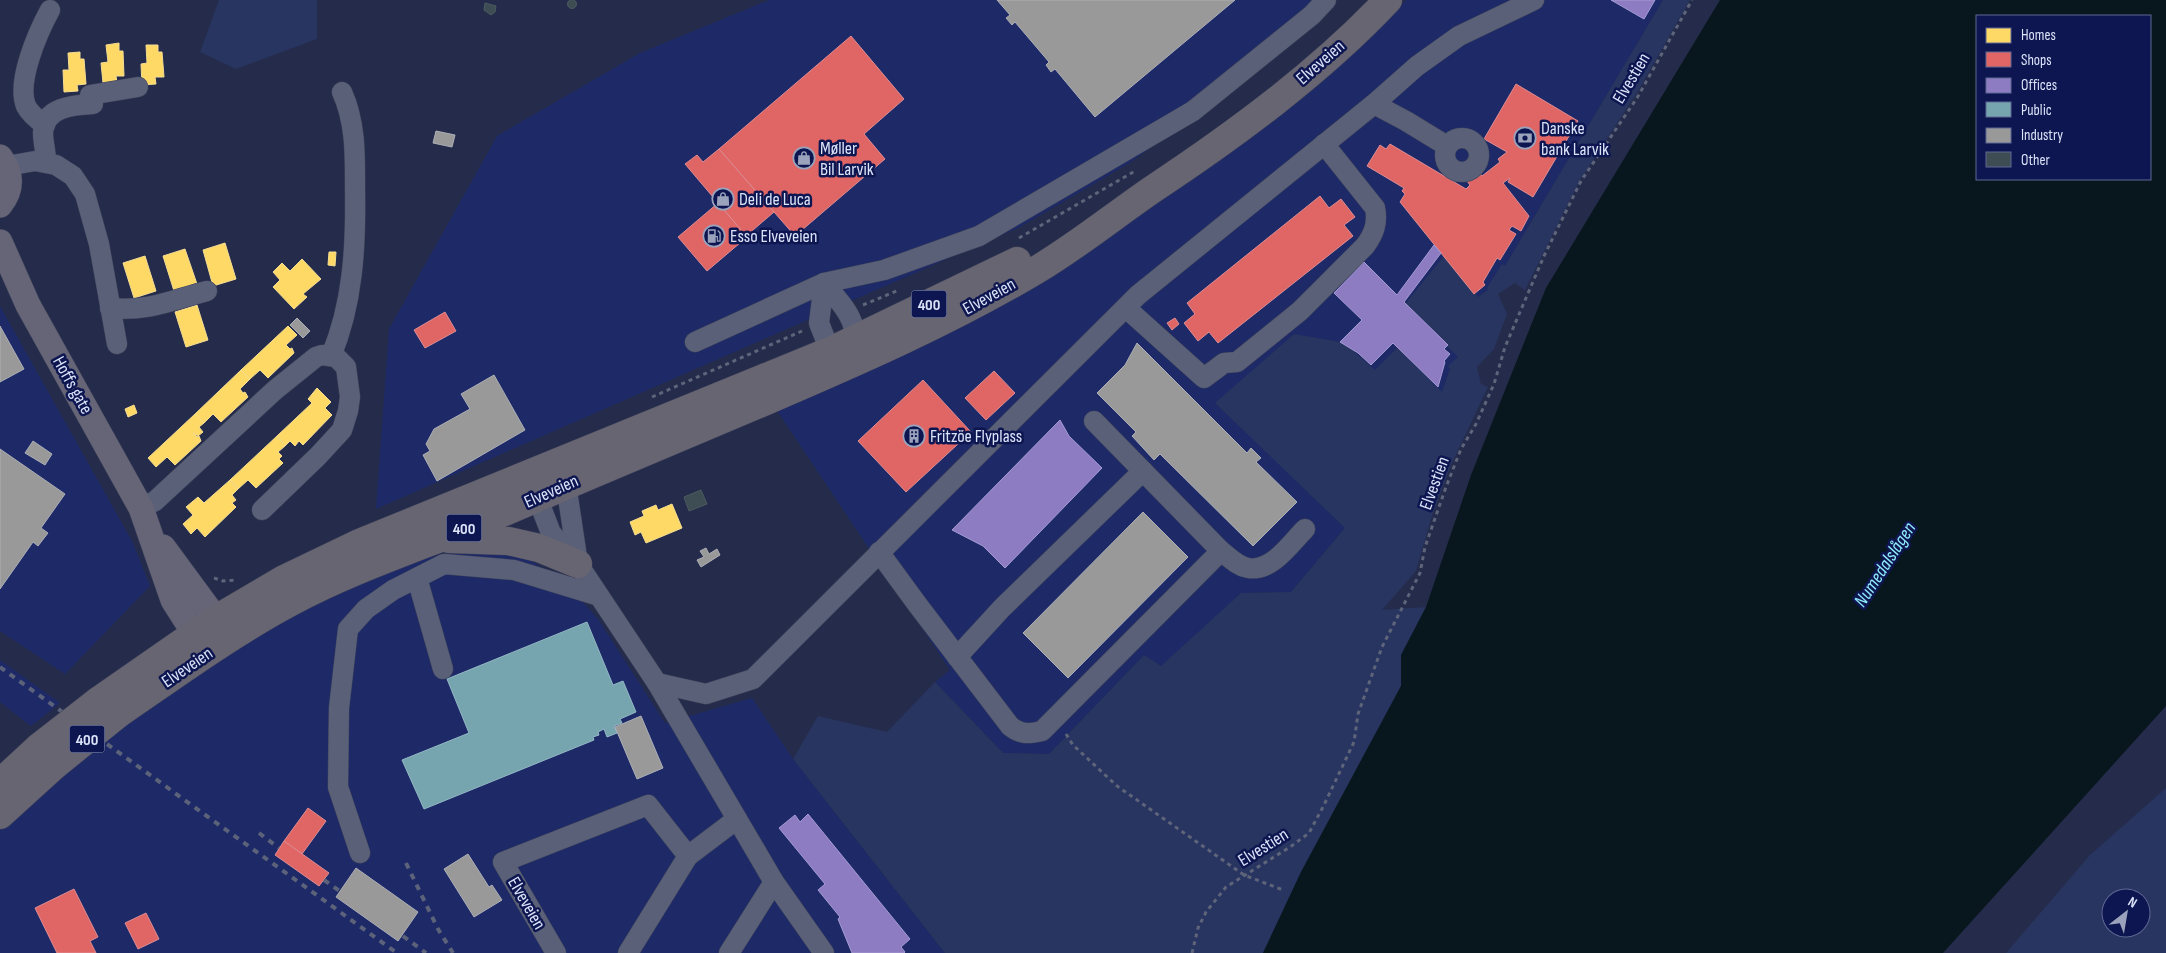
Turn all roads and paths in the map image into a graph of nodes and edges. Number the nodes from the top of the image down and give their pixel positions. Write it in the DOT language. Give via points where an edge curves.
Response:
graph roads {
  1 [pos="1326,0"];
  2 [pos="1388,0"];
  3 [pos="1534,0"];
  4 [pos="1692,0"];
  5 [pos="50,10"];
  6 [pos="138,87"];
  7 [pos="342,92"];
  8 [pos="1374,104"];
  9 [pos="45,125"];
  10 [pos="1324,144"];
  11 [pos="1448,146"];
  12 [pos="3,161"];
  13 [pos="46,161"];
  14 [pos="0,205"];
  15 [pos="0,242"];
  16 [pos="824,282"];
  17 [pos="207,291"];
  18 [pos="110,308"];
  19 [pos="1126,308"];
  20 [pos="695,342"];
  21 [pos="116,344"];
  22 [pos="847,351"];
  23 [pos="330,356"];
  24 [pos="1094,421"];
  25 [pos="541,469"];
  26 [pos="1143,471"];
  27 [pos="566,484"];
  28 [pos="537,497"];
  29 [pos="262,510"];
  30 [pos="145,517"];
  31 [pos="1304,529"];
  32 [pos="437,539"];
  33 [pos="1221,551"];
  34 [pos="880,552"];
  35 [pos="578,564"];
  36 [pos="417,578"];
  37 [pos="599,596"];
  38 [pos="208,633"];
  39 [pos="957,656"];
  40 [pos="443,669"];
  41 [pos="657,683"];
  42 [pos="1056,719"];
  43 [pos="47,756"];
  44 [pos="0,784"];
  45 [pos="0,815"];
  46 [pos="737,818"];
  47 [pos="360,853"];
  48 [pos="688,856"];
  49 [pos="1244,875"];
  50 [pos="774,882"];
  51 [pos="1283,890"];
  52 [pos="556,953"];
  53 [pos="628,953"];
  54 [pos="728,953"];
  55 [pos="824,953"];
  56 [pos="1192,953"];
  1 -- 16 [label="street" via="1312,15 1193,111 979,236 884,270"];
  2 -- 22 [label="highway, Elveveien / 400" via="1322,62 1218,145 1041,267 960,312"];
  3 -- 8 [label="street" via="1459,36 1416,66"];
  4 -- 49 [label="path, Elvestien" via="1637,98 1581,181 1540,264 1505,347 1494,384 1461,449 1425,547 1420,573 1382,647 1358,714 1354,742 1324,805 1309,833"];
  5 -- 9 [label="street" via="31,52 24,93 26,106"];
  6 -- 9 [label="street" via="90,95 93,104 66,106 53,114"];
  7 -- 23 [label="street" via="355,143 356,225 348,295 338,338"];
  8 -- 10 [label="street"];
  8 -- 11 [label="street"];
  9 -- 13 [label="street"];
  10 -- 19 [label="street" via="1157,278"];
  10 -- 19 [label="street" via="1375,208 1377,219 1365,246 1300,311 1237,362 1224,364 1204,378"];
  12 -- 13 [label="street"];
  12 -- 14 [label="main road" via="10,179 8,192"];
  13 -- 18 [label="street" via="73,176 85,194 99,244"];
  15 -- 30 [label="main road, Hoffs gate" via="28,305"];
  16 -- 20 [label="street"];
  16 -- 22 [label="street" via="848,312"];
  16 -- 22 [label="street" via="819,323"];
  17 -- 18 [label="street" via="151,308"];
  18 -- 21 [label="street"];
  19 -- 34 [label="street"];
  22 -- 25 [label="highway, Elveveien / 400"];
  22 -- 27 [label="highway, Elveveien / 400"];
  23 -- 29 [label="street" via="344,362 346,367 350,397 342,430"];
  23 -- 30 [label="street" via="316,356 275,390 154,500"];
  24 -- 26 [label="street"];
  25 -- 27 [label="street"];
  25 -- 28 [label="street"];
  25 -- 38 [label="highway, Elveveien / 400" via="357,544 284,579"];
  26 -- 33 [label="street"];
  26 -- 39 [label="street"];
  27 -- 28 [label="highway, Elveveien / 400"];
  27 -- 35 [label="street"];
  28 -- 32 [label="highway, Elveveien / 400"];
  28 -- 35 [label="street" via="551,533"];
  30 -- 38 [label="main road, Hoffs gate"];
  31 -- 33 [label="street" via="1278,558 1265,566 1248,568"];
  32 -- 35 [label="highway, 400" via="508,541 539,548"];
  32 -- 38 [label="highway, Elveveien / 400" via="291,602"];
  33 -- 42 [label="street"];
  34 -- 39 [label="street"];
  34 -- 41 [label="street" via="753,679 706,694"];
  35 -- 37 [label="street"];
  36 -- 37 [label="street" via="444,564 514,570"];
  36 -- 40 [label="street"];
  36 -- 47 [label="street" via="366,609 348,629 339,708 338,786"];
  37 -- 41 [label="street"];
  38 -- 43 [label="highway, Elveveien / 400, bridge"];
  39 -- 42 [label="street" via="1018,732 1029,734 1042,730"];
  41 -- 46 [label="street"];
  42 -- 49 [label="path" via="1073,745 1117,786"];
  43 -- 44 [label="highway, Elveveien / 400"];
  43 -- 45 [label="highway, Elveveien / 400"];
  46 -- 48 [label="street"];
  46 -- 50 [label="street"];
  48 -- 52 [label="street, Elveveien" via="648,805 503,862"];
  48 -- 53 [label="street"];
  49 -- 51 [label="path"];
  49 -- 56 [label="path, Elvestien" via="1226,888 1206,912"];
  50 -- 54 [label="street"];
  50 -- 55 [label="street"];
}
